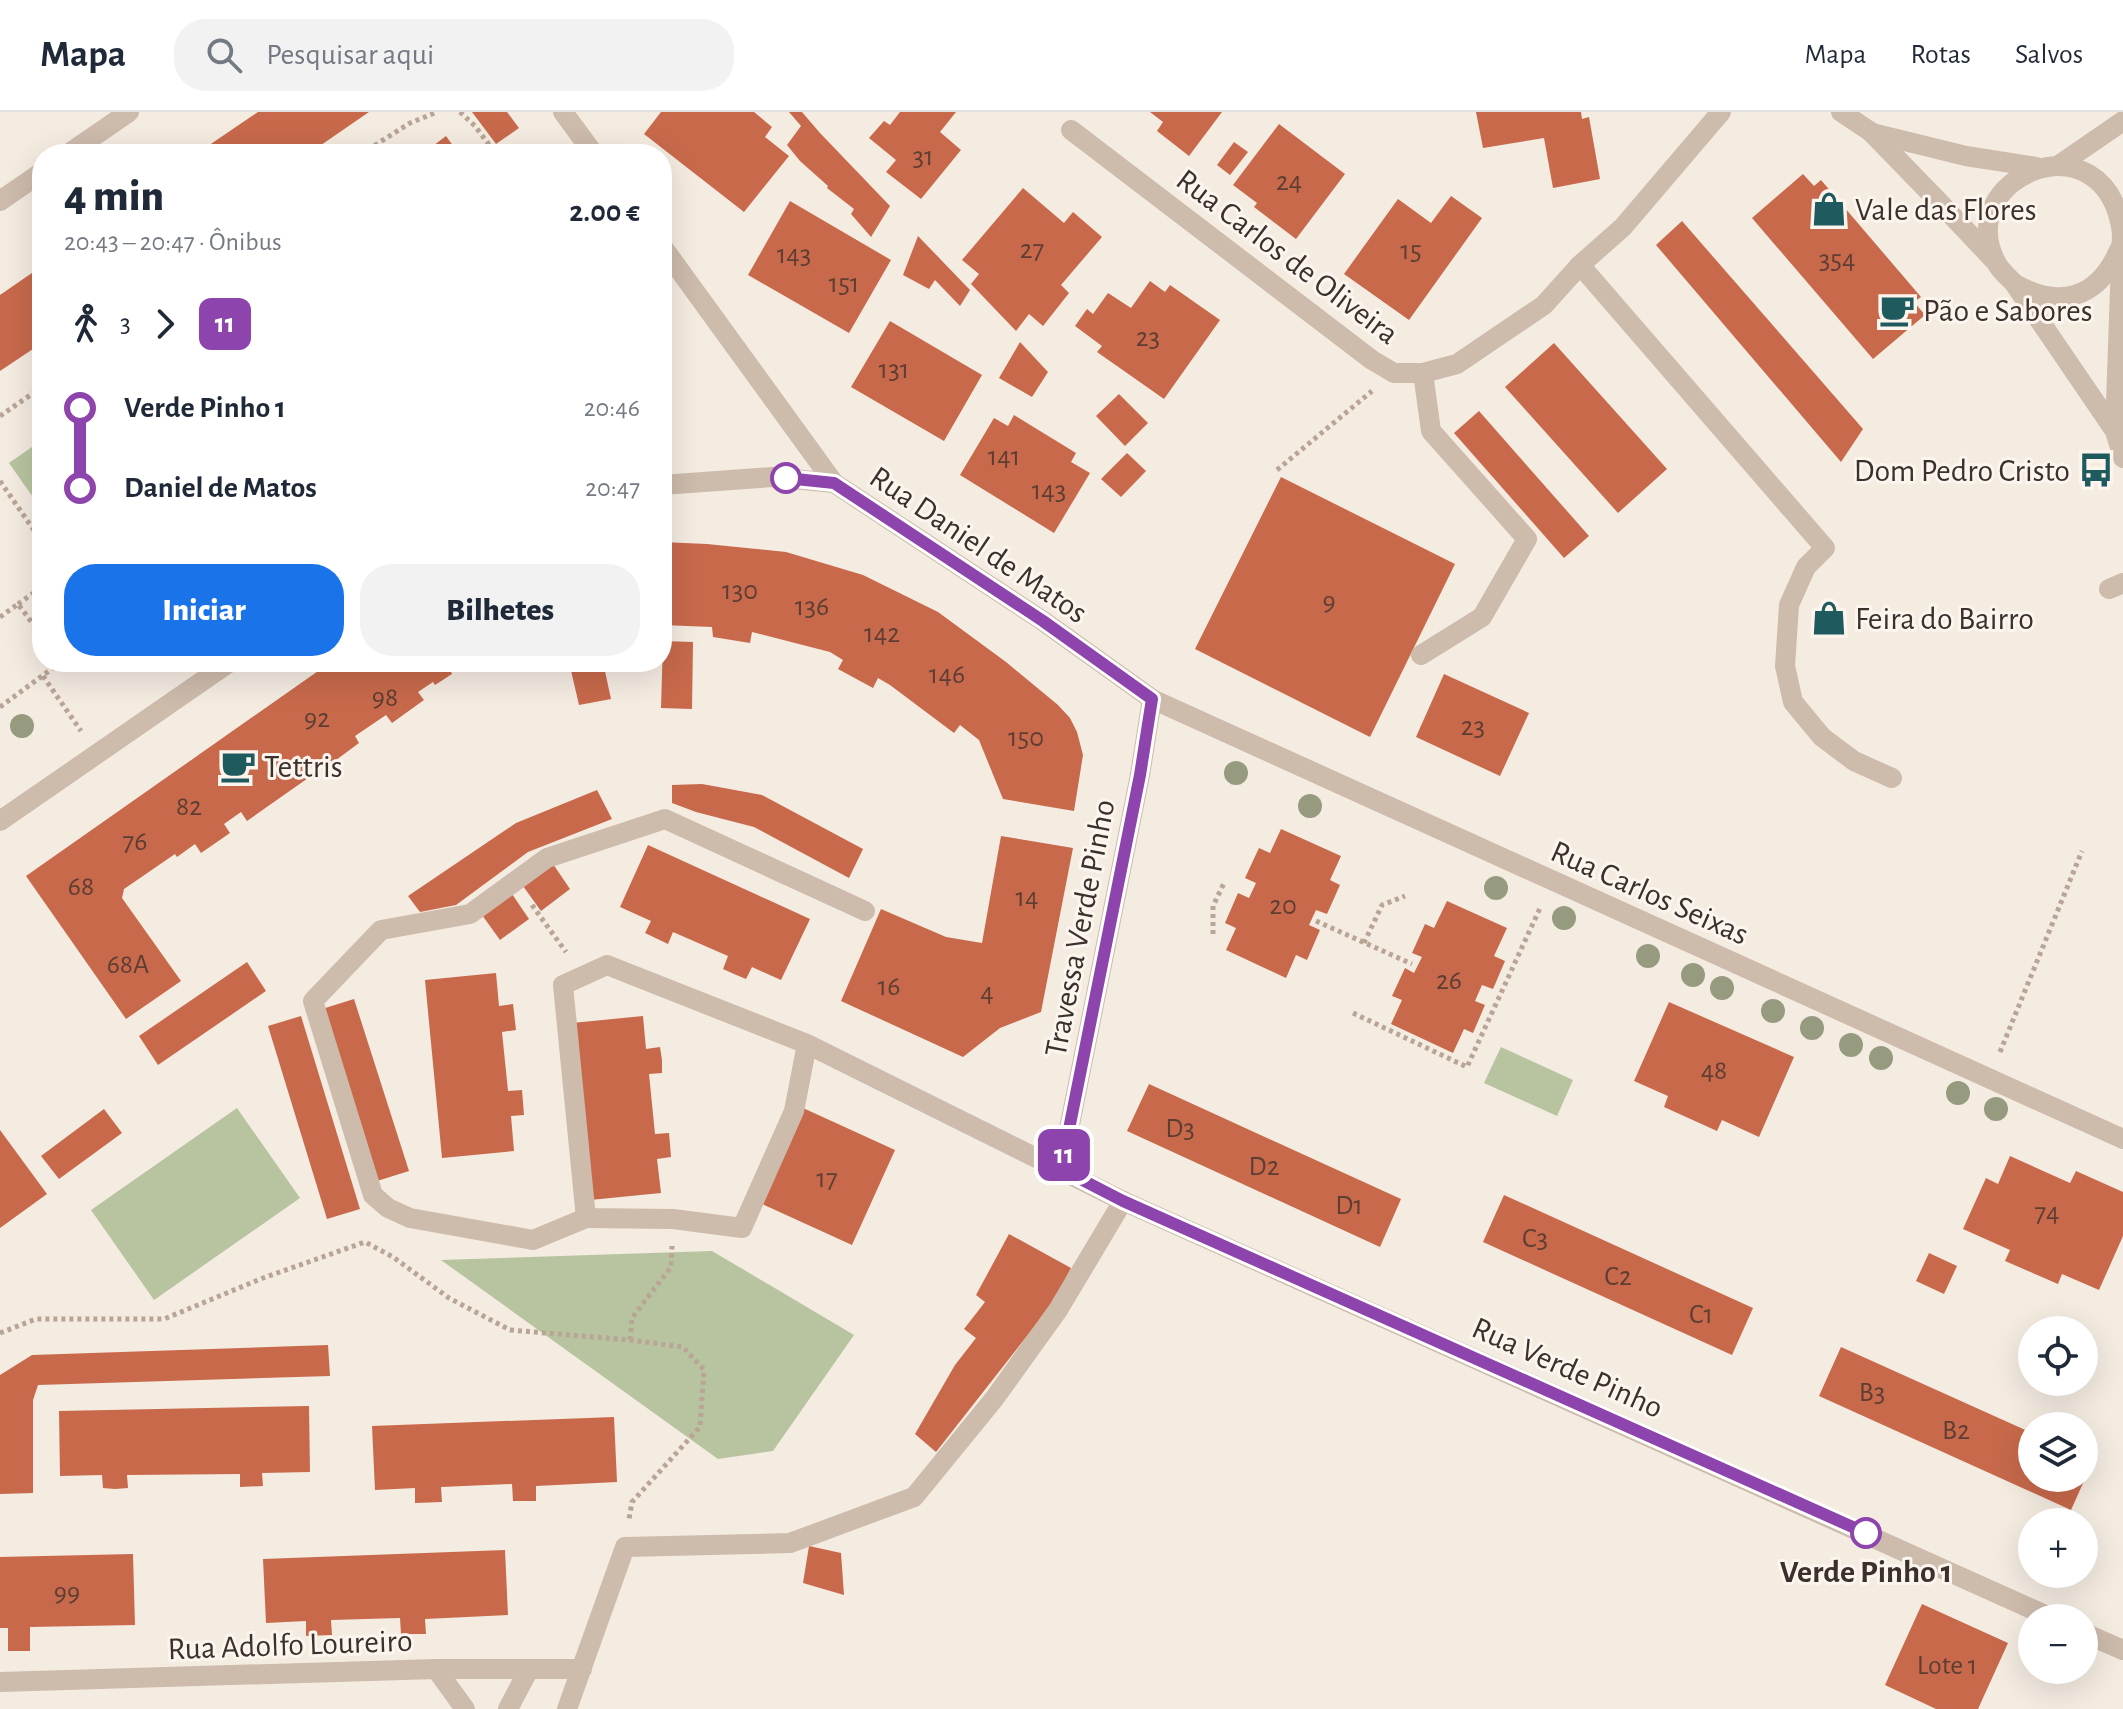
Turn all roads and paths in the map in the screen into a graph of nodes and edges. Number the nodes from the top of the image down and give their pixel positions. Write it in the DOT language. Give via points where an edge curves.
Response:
graph roads {
  1 [pos="129,112"];
  2 [pos="437,112"];
  3 [pos="460,112"];
  4 [pos="563,112"];
  5 [pos="1721,112"];
  6 [pos="1841,112"];
  7 [pos="2123,121"];
  8 [pos="1071,130"];
  9 [pos="1871,132"];
  10 [pos="83,144"];
  11 [pos="377,144"];
  12 [pos="488,144"];
  13 [pos="587,144"];
  14 [pos="2059,165"];
  15 [pos="2036,167"];
  16 [pos="32,179"];
  17 [pos="0,201"];
  18 [pos="2122,237"];
  19 [pos="672,260"];
  20 [pos="1580,265"];
  21 [pos="1998,265"];
  22 [pos="2014,283"];
  23 [pos="1394,373"];
  24 [pos="1423,373"];
  25 [pos="32,394"];
  26 [pos="0,416"];
  27 [pos="2115,431"];
  28 [pos="2123,458"];
  29 [pos="1277,470"];
  30 [pos="0,481"];
  31 [pos="834,483"];
  32 [pos="672,484"];
  33 [pos="32,527"];
  34 [pos="32,594"];
  35 [pos="18,604"];
  36 [pos="0,617"];
  37 [pos="32,623"];
  38 [pos="1421,655"];
  39 [pos="48,672"];
  40 [pos="216,672"];
  41 [pos="43,676"];
  42 [pos="1152,699"];
  43 [pos="0,707"];
  44 [pos="97,754"];
  45 [pos="1892,778"];
  46 [pos="0,821"];
  47 [pos="2082,851"];
  48 [pos="1225,881"];
  49 [pos="1552,881"];
  50 [pos="1405,896"];
  51 [pos="865,911"];
  52 [pos="1316,921"];
  53 [pos="1213,934"];
  54 [pos="1364,943"];
  55 [pos="1412,964"];
  56 [pos="1353,1013"];
  57 [pos="2005,1039"];
  58 [pos="807,1044"];
  59 [pos="2123,1139"];
  60 [pos="1061,1169"];
  61 [pos="1123,1201"];
  62 [pos="586,1218"];
  63 [pos="671,1267"];
  64 [pos="0,1333"];
  65 [pos="630,1340"];
  66 [pos="625,1547"];
  67 [pos="2021,1604"];
  68 [pos="2098,1639"];
  69 [pos="2123,1650"];
  70 [pos="436,1669"];
  71 [pos="529,1669"];
  72 [pos="582,1669"];
  73 [pos="0,1682"];
  74 [pos="465,1709"];
  75 [pos="508,1709"];
  76 [pos="567,1709"];
  1 -- 10 [label="street"];
  2 -- 11 [label="path"];
  3 -- 12 [label="path"];
  4 -- 13 [label="street"];
  5 -- 20 [label="street, Rua Carlos de Oliveira" via="1623,227"];
  6 -- 9 [label="street"];
  7 -- 14 [label="street"];
  8 -- 23 [label="street, Rua Carlos de Oliveira"];
  9 -- 15 [label="street"];
  9 -- 21 [label="street"];
  14 -- 15 [label="street"];
  14 -- 18 [label="street" via="2079,168 2110,194"];
  15 -- 21 [label="street" via="2003,189 1994,207 1990,246"];
  16 -- 17 [label="street"];
  18 -- 22 [label="street" via="2112,267 2097,284 2077,294 2055,298"];
  18 -- 27 [label="street"];
  19 -- 31 [label="street"];
  20 -- 24 [label="street, Rua Carlos de Oliveira" via="1544,305 1500,336 1457,364"];
  20 -- 45 [label="street" via="1825,548 1806,567 1789,605 1785,666 1793,702 1822,737 1854,761"];
  21 -- 22 [label="street"];
  22 -- 27 [label="street"];
  23 -- 24 [label="street, Rua Carlos de Oliveira"];
  23 -- 29 [label="path"];
  24 -- 38 [label="street" via="1431,431 1527,539 1482,617"];
  25 -- 26 [label="path"];
  27 -- 28 [label="street"];
  30 -- 33 [label="path"];
  31 -- 32 [label="street, Rua Daniel de Matos" via="773,477"];
  31 -- 42 [label="street, Rua Daniel de Matos"];
  34 -- 35 [label="path"];
  35 -- 36 [label="path"];
  35 -- 37 [label="path"];
  39 -- 41 [label="path"];
  40 -- 44 [label="street"];
  41 -- 43 [label="path"];
  41 -- 44 [label="path"];
  42 -- 49 [label="street, Rua Carlos Seixas"];
  42 -- 60 [label="street, Travessa Verde Pinho"];
  44 -- 46 [label="street"];
  47 -- 57 [label="path"];
  48 -- 53 [label="path" via="1213,906"];
  49 -- 56 [label="path" via="1467,1067"];
  49 -- 59 [label="street, Rua Carlos Seixas"];
  50 -- 54 [label="path" via="1382,905"];
  51 -- 62 [label="street" via="665,819 547,858 470,914 381,930 313,1001 373,1195 388,1208 410,1218 533,1240"];
  52 -- 54 [label="path"];
  54 -- 55 [label="path"];
  58 -- 60 [label="street, Rua Verde Pinho"];
  58 -- 62 [label="street" via="794,1111 742,1228 673,1219"];
  58 -- 62 [label="street, Rua Verde Pinho" via="607,965 563,985"];
  60 -- 61 [label="street, Rua Verde Pinho"];
  61 -- 66 [label="street" via="1049,1322 914,1497 790,1543"];
  61 -- 67 [label="street, Rua Verde Pinho"];
  63 -- 65 [label="path" via="632,1318"];
  64 -- 65 [label="path" via="36,1319 164,1319 365,1242 449,1298 510,1330"];
  65 -- 66 [label="path" via="683,1347 704,1370 700,1427 632,1502"];
  66 -- 72 [label="street"];
  68 -- 69 [label="street"];
  70 -- 71 [label="street, Rua Adolfo Loureiro"];
  70 -- 73 [label="street, Rua Adolfo Loureiro"];
  70 -- 74 [label="street"];
  71 -- 72 [label="street, Rua Adolfo Loureiro"];
  71 -- 75 [label="street"];
  72 -- 76 [label="street"];
}
